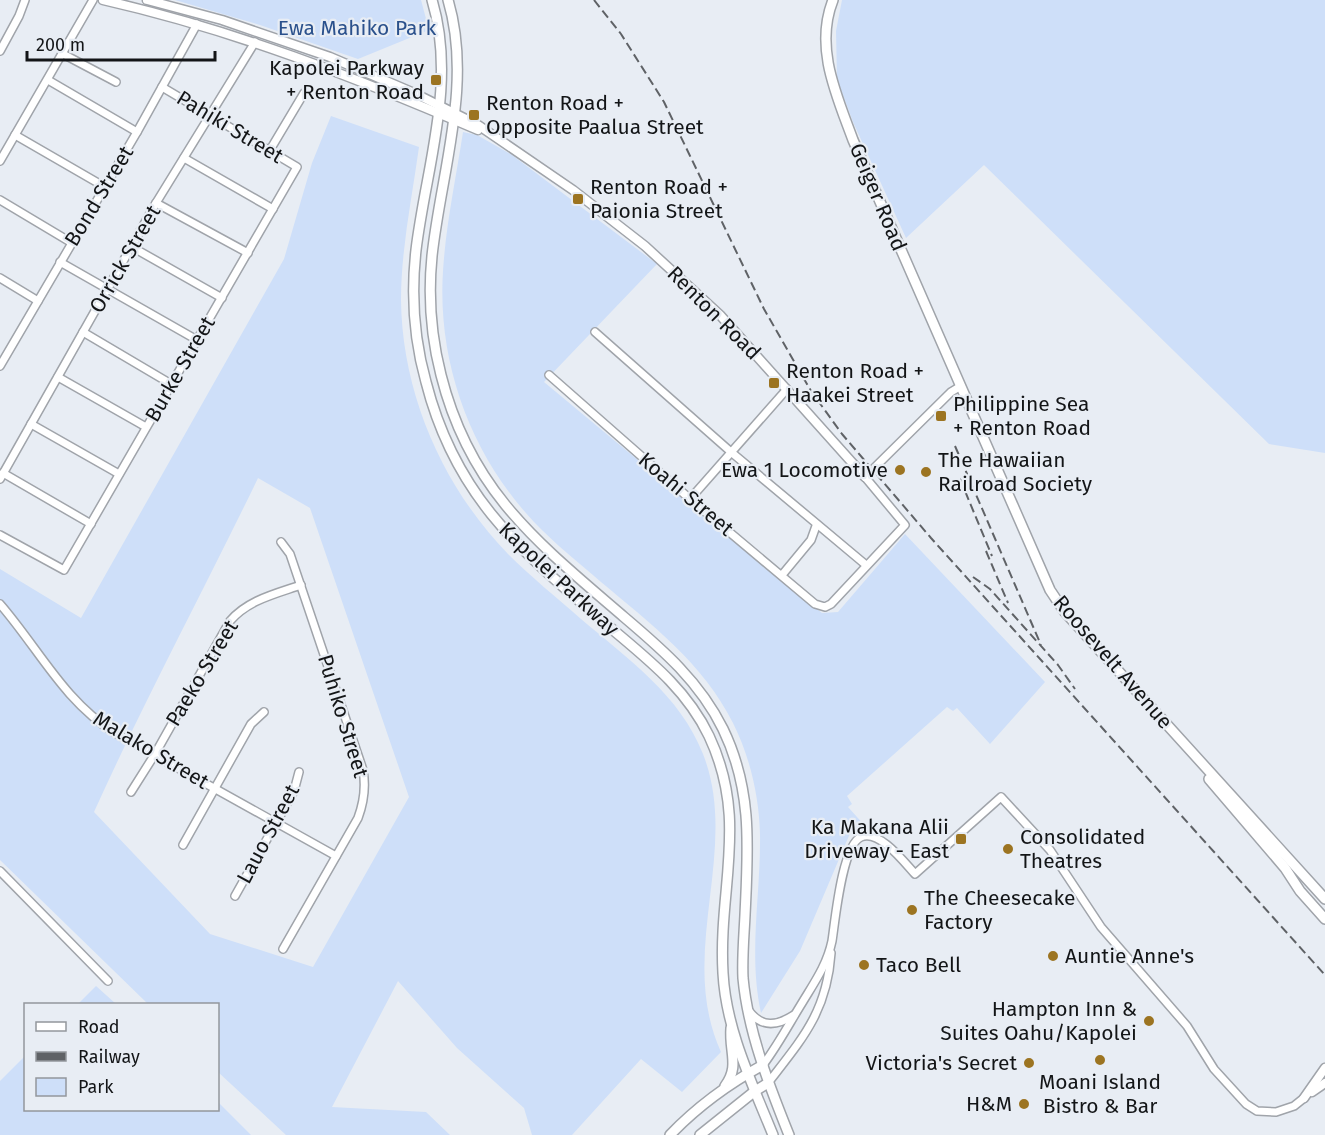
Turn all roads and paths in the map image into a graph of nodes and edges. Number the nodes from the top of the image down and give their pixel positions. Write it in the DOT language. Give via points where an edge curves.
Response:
graph roads {
  1 [pos="25,0"];
  2 [pos="93,0"];
  3 [pos="103,0"];
  4 [pos="147,0"];
  5 [pos="432,0"];
  6 [pos="448,0"];
  7 [pos="833,0"];
  8 [pos="197,24"];
  9 [pos="255,42"];
  10 [pos="0,51"];
  11 [pos="63,54"];
  12 [pos="375,75"];
  13 [pos="48,80"];
  14 [pos="116,82"];
  15 [pos="162,87"];
  16 [pos="371,87"];
  17 [pos="304,93"];
  18 [pos="439,110"];
  19 [pos="210,115"];
  20 [pos="454,117"];
  21 [pos="137,132"];
  22 [pos="15,135"];
  23 [pos="270,150"];
  24 [pos="184,158"];
  25 [pos="0,161"];
  26 [pos="297,167"];
  27 [pos="105,187"];
  28 [pos="0,200"];
  29 [pos="156,203"];
  30 [pos="273,209"];
  31 [pos="72,243"];
  32 [pos="132,247"];
  33 [pos="248,253"];
  34 [pos="60,262"];
  35 [pos="0,278"];
  36 [pos="108,288"];
  37 [pos="222,298"];
  38 [pos="38,301"];
  39 [pos="83,332"];
  40 [pos="595,332"];
  41 [pos="197,340"];
  42 [pos="0,349"];
  43 [pos="8,353"];
  44 [pos="0,366"];
  45 [pos="549,375"];
  46 [pos="58,377"];
  47 [pos="171,384"];
  48 [pos="961,386"];
  49 [pos="787,389"];
  50 [pos="31,424"];
  51 [pos="147,427"];
  52 [pos="731,453"];
  53 [pos="119,474"];
  54 [pos="2,476"];
  55 [pos="865,477"];
  56 [pos="690,499"];
  57 [pos="91,524"];
  58 [pos="816,526"];
  59 [pos="0,536"];
  60 [pos="281,542"];
  61 [pos="866,565"];
  62 [pos="782,575"];
  63 [pos="301,585"];
  64 [pos="0,604"];
  65 [pos="264,712"];
  66 [pos="1158,716"];
  67 [pos="155,754"];
  68 [pos="299,772"];
  69 [pos="215,788"];
  70 [pos="131,792"];
  71 [pos="276,823"];
  72 [pos="183,845"];
  73 [pos="336,856"];
  74 [pos="1285,868"];
  75 [pos="0,871"];
  76 [pos="235,896"];
  77 [pos="1325,899"];
  78 [pos="1325,912"];
  79 [pos="1325,919"];
  80 [pos="831,944"];
  81 [pos="283,949"];
  82 [pos="108,981"];
  83 [pos="748,1009"];
  84 [pos="796,1014"];
  85 [pos="731,1023"];
  86 [pos="763,1065"];
  87 [pos="1325,1068"];
  88 [pos="747,1073"];
  89 [pos="768,1083"];
  90 [pos="1325,1083"];
  91 [pos="755,1091"];
  92 [pos="719,1094"];
  93 [pos="1304,1098"];
  94 [pos="670,1135"];
  95 [pos="700,1135"];
  96 [pos="773,1135"];
  97 [pos="789,1135"];
  1 -- 10 [label="street"];
  2 -- 11 [label="street"];
  3 -- 8 [label="street, Renton Road"];
  4 -- 12 [label="street, Renton Road" via="258,32"];
  5 -- 18 [label="main road, Kapolei Parkway" via="443,55"];
  6 -- 20 [label="main road, Kapolei Parkway" via="458,54"];
  7 -- 48 [label="main road, Geiger Road" via="826,58 833,86"];
  8 -- 9 [label="street, Renton Road"];
  8 -- 15 [label="street, Bond Street"];
  9 -- 16 [label="street, Renton Road"];
  9 -- 19 [label="street, Orrick Street"];
  11 -- 13 [label="street"];
  11 -- 14 [label="street"];
  12 -- 16 [label="street"];
  12 -- 18 [label="street, Renton Road"];
  13 -- 21 [label="street"];
  13 -- 22 [label="street"];
  15 -- 19 [label="street, Pahiki Street"];
  15 -- 21 [label="street, Bond Street"];
  16 -- 18 [label="street, Renton Road"];
  17 -- 23 [label="street"];
  18 -- 20 [label="street, Renton Road"];
  18 -- 85 [label="main road, Kapolei Parkway" via="414,271 416,324 429,394 455,459 493,518 528,556 667,676 709,736 723,776 730,817 722,958"];
  19 -- 23 [label="street, Pahiki Street"];
  19 -- 24 [label="street, Orrick Street"];
  20 -- 49 [label="street, Renton Road" via="492,135 573,190 645,246 720,315"];
  20 -- 83 [label="main road, Kapolei Parkway" via="430,288 434,340 447,398 472,456 514,517 674,661 702,694 720,724 739,772 747,816 743,961"];
  21 -- 27 [label="street, Bond Street"];
  22 -- 25 [label="street"];
  22 -- 27 [label="street"];
  23 -- 26 [label="street, Pahiki Street"];
  24 -- 29 [label="street, Orrick Street"];
  24 -- 30 [label="street"];
  26 -- 30 [label="street, Burke Street"];
  27 -- 31 [label="street, Bond Street"];
  28 -- 31 [label="street"];
  29 -- 32 [label="street, Orrick Street"];
  29 -- 33 [label="street"];
  30 -- 33 [label="street, Burke Street"];
  31 -- 34 [label="street, Bond Street"];
  32 -- 36 [label="street, Orrick Street"];
  32 -- 37 [label="street"];
  33 -- 37 [label="street, Burke Street"];
  34 -- 36 [label="street"];
  34 -- 38 [label="street, Bond Street"];
  35 -- 38 [label="street"];
  36 -- 39 [label="street, Orrick Street"];
  36 -- 41 [label="street"];
  37 -- 41 [label="street, Burke Street"];
  38 -- 43 [label="street, Bond Street"];
  39 -- 46 [label="street, Orrick Street"];
  39 -- 47 [label="street"];
  40 -- 52 [label="street"];
  41 -- 47 [label="street, Burke Street"];
  42 -- 43 [label="street"];
  43 -- 44 [label="street, Bond Street"];
  45 -- 56 [label="street, Koahi Street"];
  46 -- 50 [label="street, Orrick Street"];
  46 -- 51 [label="street"];
  47 -- 51 [label="street, Burke Street"];
  48 -- 55 [label="street"];
  48 -- 66 [label="main road, Roosevelt Avenue" via="1053,596"];
  49 -- 52 [label="street"];
  49 -- 55 [label="street, Renton Road"];
  50 -- 53 [label="street"];
  50 -- 54 [label="street, Orrick Street"];
  51 -- 53 [label="street, Burke Street"];
  52 -- 56 [label="street"];
  52 -- 58 [label="street"];
  53 -- 57 [label="street, Burke Street"];
  54 -- 57 [label="street"];
  55 -- 61 [label="street, Renton Road" via="905,525"];
  56 -- 62 [label="street, Koahi Street"];
  57 -- 59 [label="street, Burke Street" via="64,570"];
  58 -- 61 [label="street"];
  58 -- 62 [label="street" via="811,540"];
  60 -- 63 [label="street, Puhiko Street" via="290,554"];
  61 -- 62 [label="street, Koahi Street" via="825,607 815,604"];
  63 -- 67 [label="street, Paeko Street" via="256,601 230,621"];
  63 -- 73 [label="street, Puhiko Street" via="364,778 361,810"];
  64 -- 67 [label="street, Malako Street" via="82,708"];
  65 -- 69 [label="street" via="251,724"];
  66 -- 74 [label="main road"];
  66 -- 77 [label="main road, Roosevelt Avenue"];
  67 -- 69 [label="street, Malako Street"];
  67 -- 70 [label="street, Paeko Street"];
  68 -- 71 [label="street, Lauo Street" via="296,787"];
  69 -- 71 [label="street, Malako Street"];
  69 -- 72 [label="street"];
  71 -- 73 [label="street, Malako Street"];
  71 -- 76 [label="street, Lauo Street"];
  73 -- 81 [label="street, Puhiko Street"];
  74 -- 78 [label="main road"];
  74 -- 79 [label="main road"];
  75 -- 82 [label="street"];
  80 -- 84 [label="street" via="819,977"];
  80 -- 89 [label="street" via="828,982 817,1013 800,1043"];
  80 -- 93 [label="street" via="843,874 857,840 867,836 878,839 915,874 1001,797 1050,850 1101,927 1187,1026 1214,1069 1246,1104 1257,1111 1276,1112"];
  83 -- 84 [label="street" via="769,1024 782,1023"];
  83 -- 86 [label="main road, Kapolei Parkway"];
  84 -- 86 [label="street"];
  85 -- 88 [label="main road, Kapolei Parkway"];
  85 -- 92 [label="main road" via="733,1076"];
  86 -- 88 [label="main road"];
  86 -- 89 [label="main road, Kapolei Parkway"];
  87 -- 93 [label="street"];
  88 -- 91 [label="main road, Kapolei Parkway"];
  88 -- 92 [label="main road"];
  89 -- 91 [label="main road"];
  89 -- 97 [label="main road, Kapolei Parkway"];
  90 -- 93 [label="street"];
  91 -- 95 [label="main road"];
  91 -- 96 [label="main road, Kapolei Parkway"];
  92 -- 94 [label="main road"];
}
